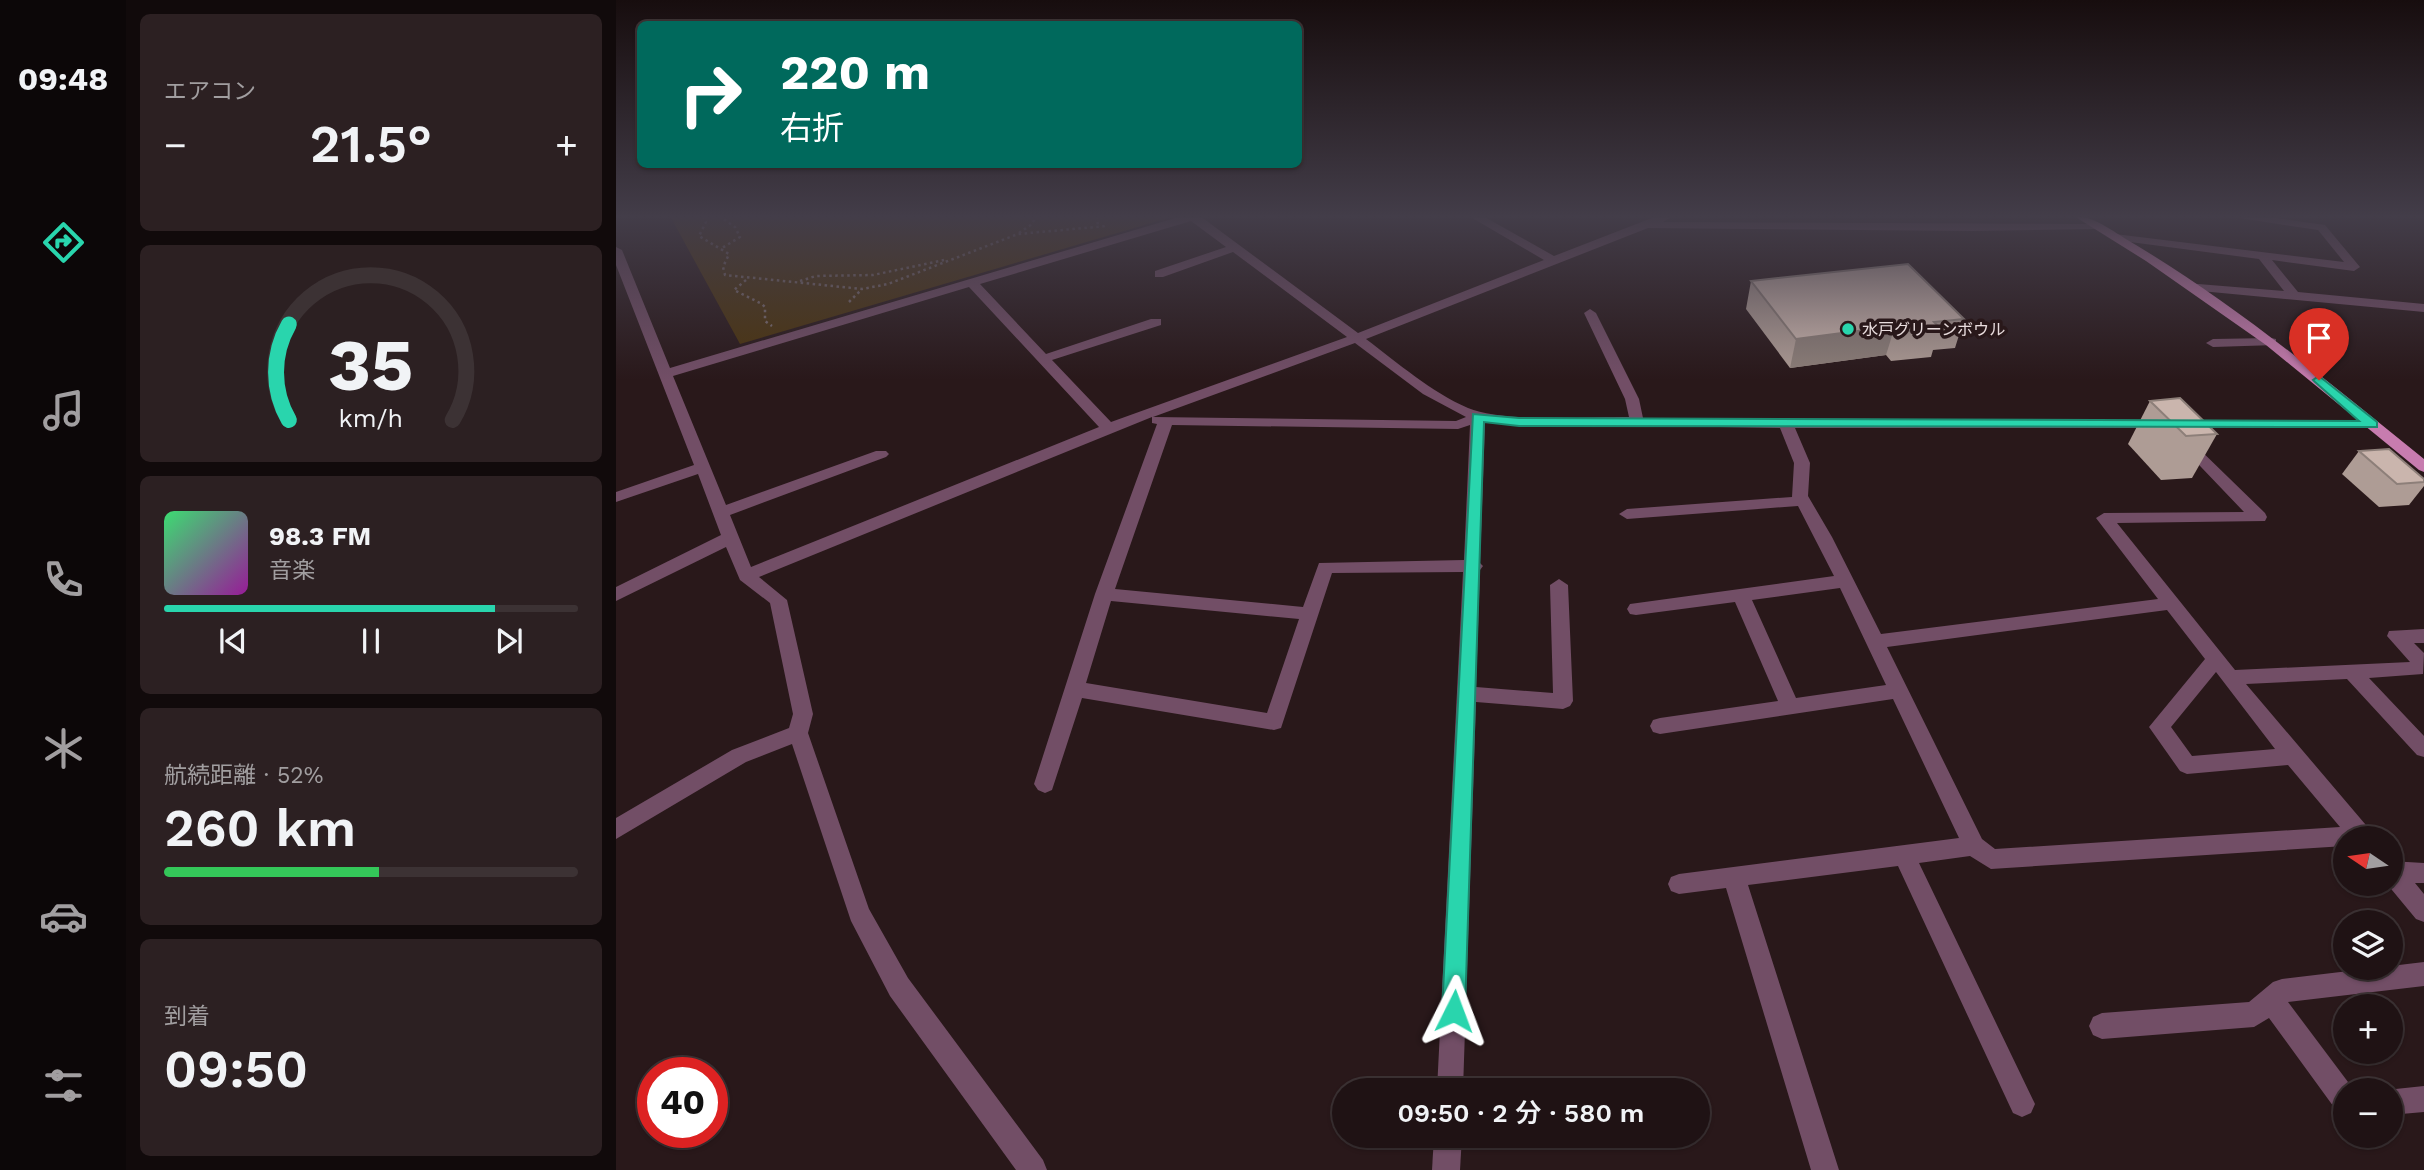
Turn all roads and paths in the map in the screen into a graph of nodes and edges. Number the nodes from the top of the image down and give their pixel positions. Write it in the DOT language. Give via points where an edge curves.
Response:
graph roads {
  1 [pos="625,271"];
  2 [pos="724,271"];
  3 [pos="889,271"];
  4 [pos="921,271"];
  5 [pos="1014,271"];
  6 [pos="1170,271"];
  7 [pos="1265,271"];
  8 [pos="1525,271"];
  9 [pos="2166,271"];
  10 [pos="2274,271"];
  11 [pos="1160,274"];
  12 [pos="748,278"];
  13 [pos="798,282"];
  14 [pos="972,283"];
  15 [pos="2190,286"];
  16 [pos="862,289"];
  17 [pos="2294,296"];
  18 [pos="849,302"];
  19 [pos="2424,308"];
  20 [pos="1590,313"];
  21 [pos="1156,322"];
  22 [pos="779,325"];
  23 [pos="1356,338"];
  24 [pos="2271,342"];
  25 [pos="2213,343"];
  26 [pos="1043,359"];
  27 [pos="667,373"];
  28 [pos="1478,417"];
  29 [pos="1135,419"];
  30 [pos="1166,420"];
  31 [pos="1637,423"];
  32 [pos="1786,424"];
  33 [pos="2168,424"];
  34 [pos="2372,425"];
  35 [pos="1108,428"];
  36 [pos="881,454"];
  37 [pos="703,467"];
  38 [pos="2424,467"];
  39 [pos="616,497"];
  40 [pos="1803,501"];
  41 [pos="721,513"];
  42 [pos="1627,514"];
  43 [pos="731,537"];
  44 [pos="1474,565"];
  45 [pos="746,576"];
  46 [pos="1845,580"];
  47 [pos="1559,585"];
  48 [pos="1104,594"];
  49 [pos="616,595"];
  50 [pos="1741,595"];
  51 [pos="2172,603"];
  52 [pos="1636,609"];
  53 [pos="1310,614"];
  54 [pos="2424,636"];
  55 [pos="1875,642"];
  56 [pos="2216,659"];
  57 [pos="2352,672"];
  58 [pos="2230,677"];
  59 [pos="1074,689"];
  60 [pos="1899,691"];
  61 [pos="1468,694"];
  62 [pos="1790,707"];
  63 [pos="1660,726"];
  64 [pos="798,733"];
  65 [pos="2424,748"];
  66 [pos="2294,756"];
  67 [pos="1045,784"];
  68 [pos="2354,826"];
  69 [pos="616,829"];
  70 [pos="2333,838"];
  71 [pos="1975,846"];
  72 [pos="1904,855"];
  73 [pos="2403,872"];
  74 [pos="2424,873"];
  75 [pos="1734,877"];
  76 [pos="1679,884"];
  77 [pos="2403,886"];
  78 [pos="2424,911"];
  79 [pos="2424,974"];
  80 [pos="2271,1000"];
  81 [pos="2102,1026"];
  82 [pos="1451,1078"];
  83 [pos="2333,1085"];
  84 [pos="2424,1099"];
  85 [pos="2403,1101"];
  86 [pos="2022,1104"];
  87 [pos="1447,1148"];
  88 [pos="1033,1170"];
  89 [pos="1446,1170"];
  90 [pos="1825,1170"];
  1 -- 27 [label="street"];
  2 -- 12 [label="path" via="725,275"];
  3 -- 13 [label="path" via="816,276"];
  4 -- 16 [label="path"];
  5 -- 14 [label="street"];
  6 -- 11 [label="street"];
  7 -- 23 [label="street"];
  8 -- 23 [label="street"];
  9 -- 15 [label="main road"];
  10 -- 17 [label="street"];
  12 -- 13 [label="path"];
  12 -- 22 [label="path" via="734,290 737,295 761,303 765,321"];
  13 -- 16 [label="path"];
  14 -- 26 [label="street"];
  14 -- 27 [label="street"];
  15 -- 17 [label="street"];
  15 -- 24 [label="main road"];
  16 -- 18 [label="path"];
  17 -- 19 [label="street"];
  20 -- 31 [label="street" via="1632,399"];
  21 -- 26 [label="street"];
  23 -- 28 [label="street" via="1428,390"];
  23 -- 29 [label="street"];
  24 -- 25 [label="street"];
  24 -- 34 [label="main road"];
  26 -- 35 [label="street"];
  27 -- 37 [label="street"];
  28 -- 30 [label="street" via="1458,425"];
  28 -- 31 [label="street"];
  28 -- 44 [label="street"];
  29 -- 30 [label="street"];
  29 -- 35 [label="street"];
  30 -- 48 [label="street"];
  31 -- 32 [label="street"];
  32 -- 33 [label="street"];
  32 -- 40 [label="street" via="1802,463"];
  33 -- 34 [label="street"];
  33 -- 51 [label="street" via="2259,517 2104,518"];
  34 -- 38 [label="main road"];
  35 -- 45 [label="street"];
  36 -- 41 [label="street"];
  37 -- 39 [label="street"];
  37 -- 41 [label="street"];
  40 -- 42 [label="street"];
  40 -- 46 [label="street"];
  41 -- 43 [label="street"];
  43 -- 45 [label="street"];
  43 -- 49 [label="street"];
  44 -- 53 [label="street" via="1325,566"];
  44 -- 61 [label="street"];
  45 -- 64 [label="street" via="778,600 803,714"];
  46 -- 50 [label="street"];
  46 -- 55 [label="street"];
  47 -- 61 [label="street" via="1563,701"];
  48 -- 53 [label="street"];
  48 -- 59 [label="street"];
  50 -- 52 [label="street"];
  50 -- 62 [label="street"];
  51 -- 55 [label="street"];
  51 -- 56 [label="street"];
  53 -- 59 [label="street" via="1274,722"];
  54 -- 57 [label="street" via="2396,636 2421,662 2416,669"];
  55 -- 60 [label="street"];
  56 -- 58 [label="street"];
  56 -- 66 [label="street" via="2159,727 2187,765"];
  57 -- 58 [label="street"];
  57 -- 65 [label="street"];
  58 -- 66 [label="street"];
  59 -- 67 [label="street"];
  60 -- 62 [label="street"];
  60 -- 71 [label="street"];
  61 -- 82 [label="street"];
  62 -- 63 [label="street"];
  64 -- 69 [label="street" via="738,756"];
  64 -- 88 [label="street" via="859,913 899,987"];
  66 -- 68 [label="street"];
  70 -- 71 [label="street" via="1991,859"];
  71 -- 72 [label="street"];
  72 -- 75 [label="street"];
  72 -- 86 [label="street"];
  73 -- 74 [label="street"];
  75 -- 76 [label="street"];
  75 -- 90 [label="street"];
  77 -- 78 [label="street"];
  79 -- 80 [label="street" via="2282,990"];
  80 -- 81 [label="street" via="2254,1014"];
  80 -- 83 [label="street"];
  84 -- 85 [label="street"];
  87 -- 89 [label="street"];
}
